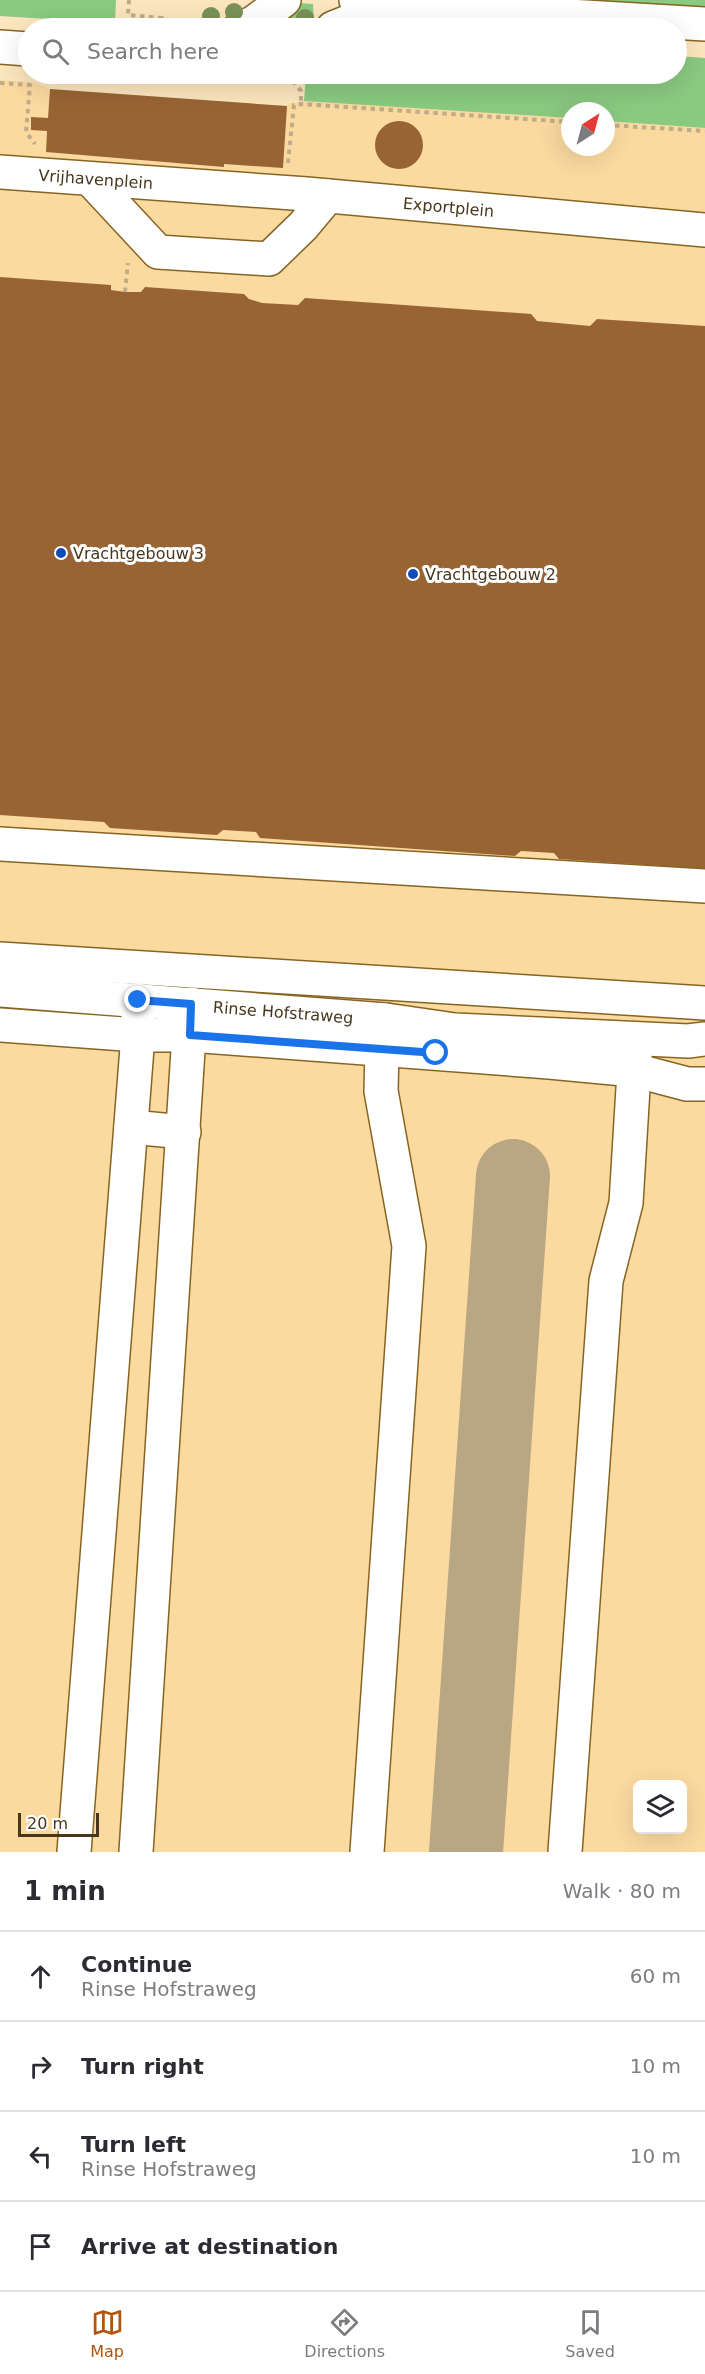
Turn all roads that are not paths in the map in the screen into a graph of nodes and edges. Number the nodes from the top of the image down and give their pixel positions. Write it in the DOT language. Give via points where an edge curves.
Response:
graph roads {
  1 [pos="284,0"];
  2 [pos="356,0"];
  3 [pos="398,6"];
  4 [pos="260,18"];
  5 [pos="358,18"];
  6 [pos="603,18"];
  7 [pos="687,23"];
  8 [pos="705,24"];
  9 [pos="0,47"];
  10 [pos="18,48"];
  11 [pos="0,172"];
  12 [pos="91,180"];
  13 [pos="192,187"];
  14 [pos="328,196"];
  15 [pos="705,230"];
  16 [pos="0,844"];
  17 [pos="705,886"];
  18 [pos="0,959"];
  19 [pos="0,990"];
  20 [pos="138,1000"];
  21 [pos="705,1003"];
  22 [pos="191,1020"];
  23 [pos="0,1025"];
  24 [pos="138,1035"];
  25 [pos="384,1035"];
  26 [pos="705,1039"];
  27 [pos="635,1055"];
  28 [pos="705,1084"];
  29 [pos="130,1126"];
  30 [pos="184,1132"];
  31 [pos="74,1852"];
  32 [pos="136,1852"];
  33 [pos="366,1852"];
  34 [pos="565,1852"];
  1 -- 4 [label="street"];
  2 -- 3 [label="street"];
  3 -- 5 [label="street"];
  3 -- 6 [label="street"];
  7 -- 8 [label="street"];
  9 -- 10 [label="street"];
  11 -- 12 [label="street, Vrijhavenplein"];
  12 -- 13 [label="street, Vrijhavenplein"];
  12 -- 14 [label="street" via="158,252 269,259"];
  13 -- 14 [label="street, Exportplein"];
  14 -- 15 [label="street, Exportplein"];
  16 -- 17 [label="street"];
  18 -- 21 [label="street"];
  19 -- 20 [label="street, Rinse Hofstraweg"];
  20 -- 22 [label="street, Rinse Hofstraweg"];
  20 -- 24 [label="street"];
  22 -- 24 [label="street, Rinse Hofstraweg"];
  22 -- 25 [label="street, Rinse Hofstraweg"];
  22 -- 30 [label="street"];
  23 -- 24 [label="street, Rinse Hofstraweg"];
  24 -- 29 [label="street"];
  25 -- 27 [label="street, Rinse Hofstraweg" via="455,1030"];
  25 -- 33 [label="street" via="381,1091 409,1246"];
  26 -- 27 [label="street, Rinse Hofstraweg"];
  27 -- 28 [label="street, Rinse Hofstraweg" via="687,1084"];
  27 -- 34 [label="street" via="626,1203 606,1281"];
  29 -- 30 [label="street"];
  29 -- 31 [label="street"];
  30 -- 32 [label="street"];
}
